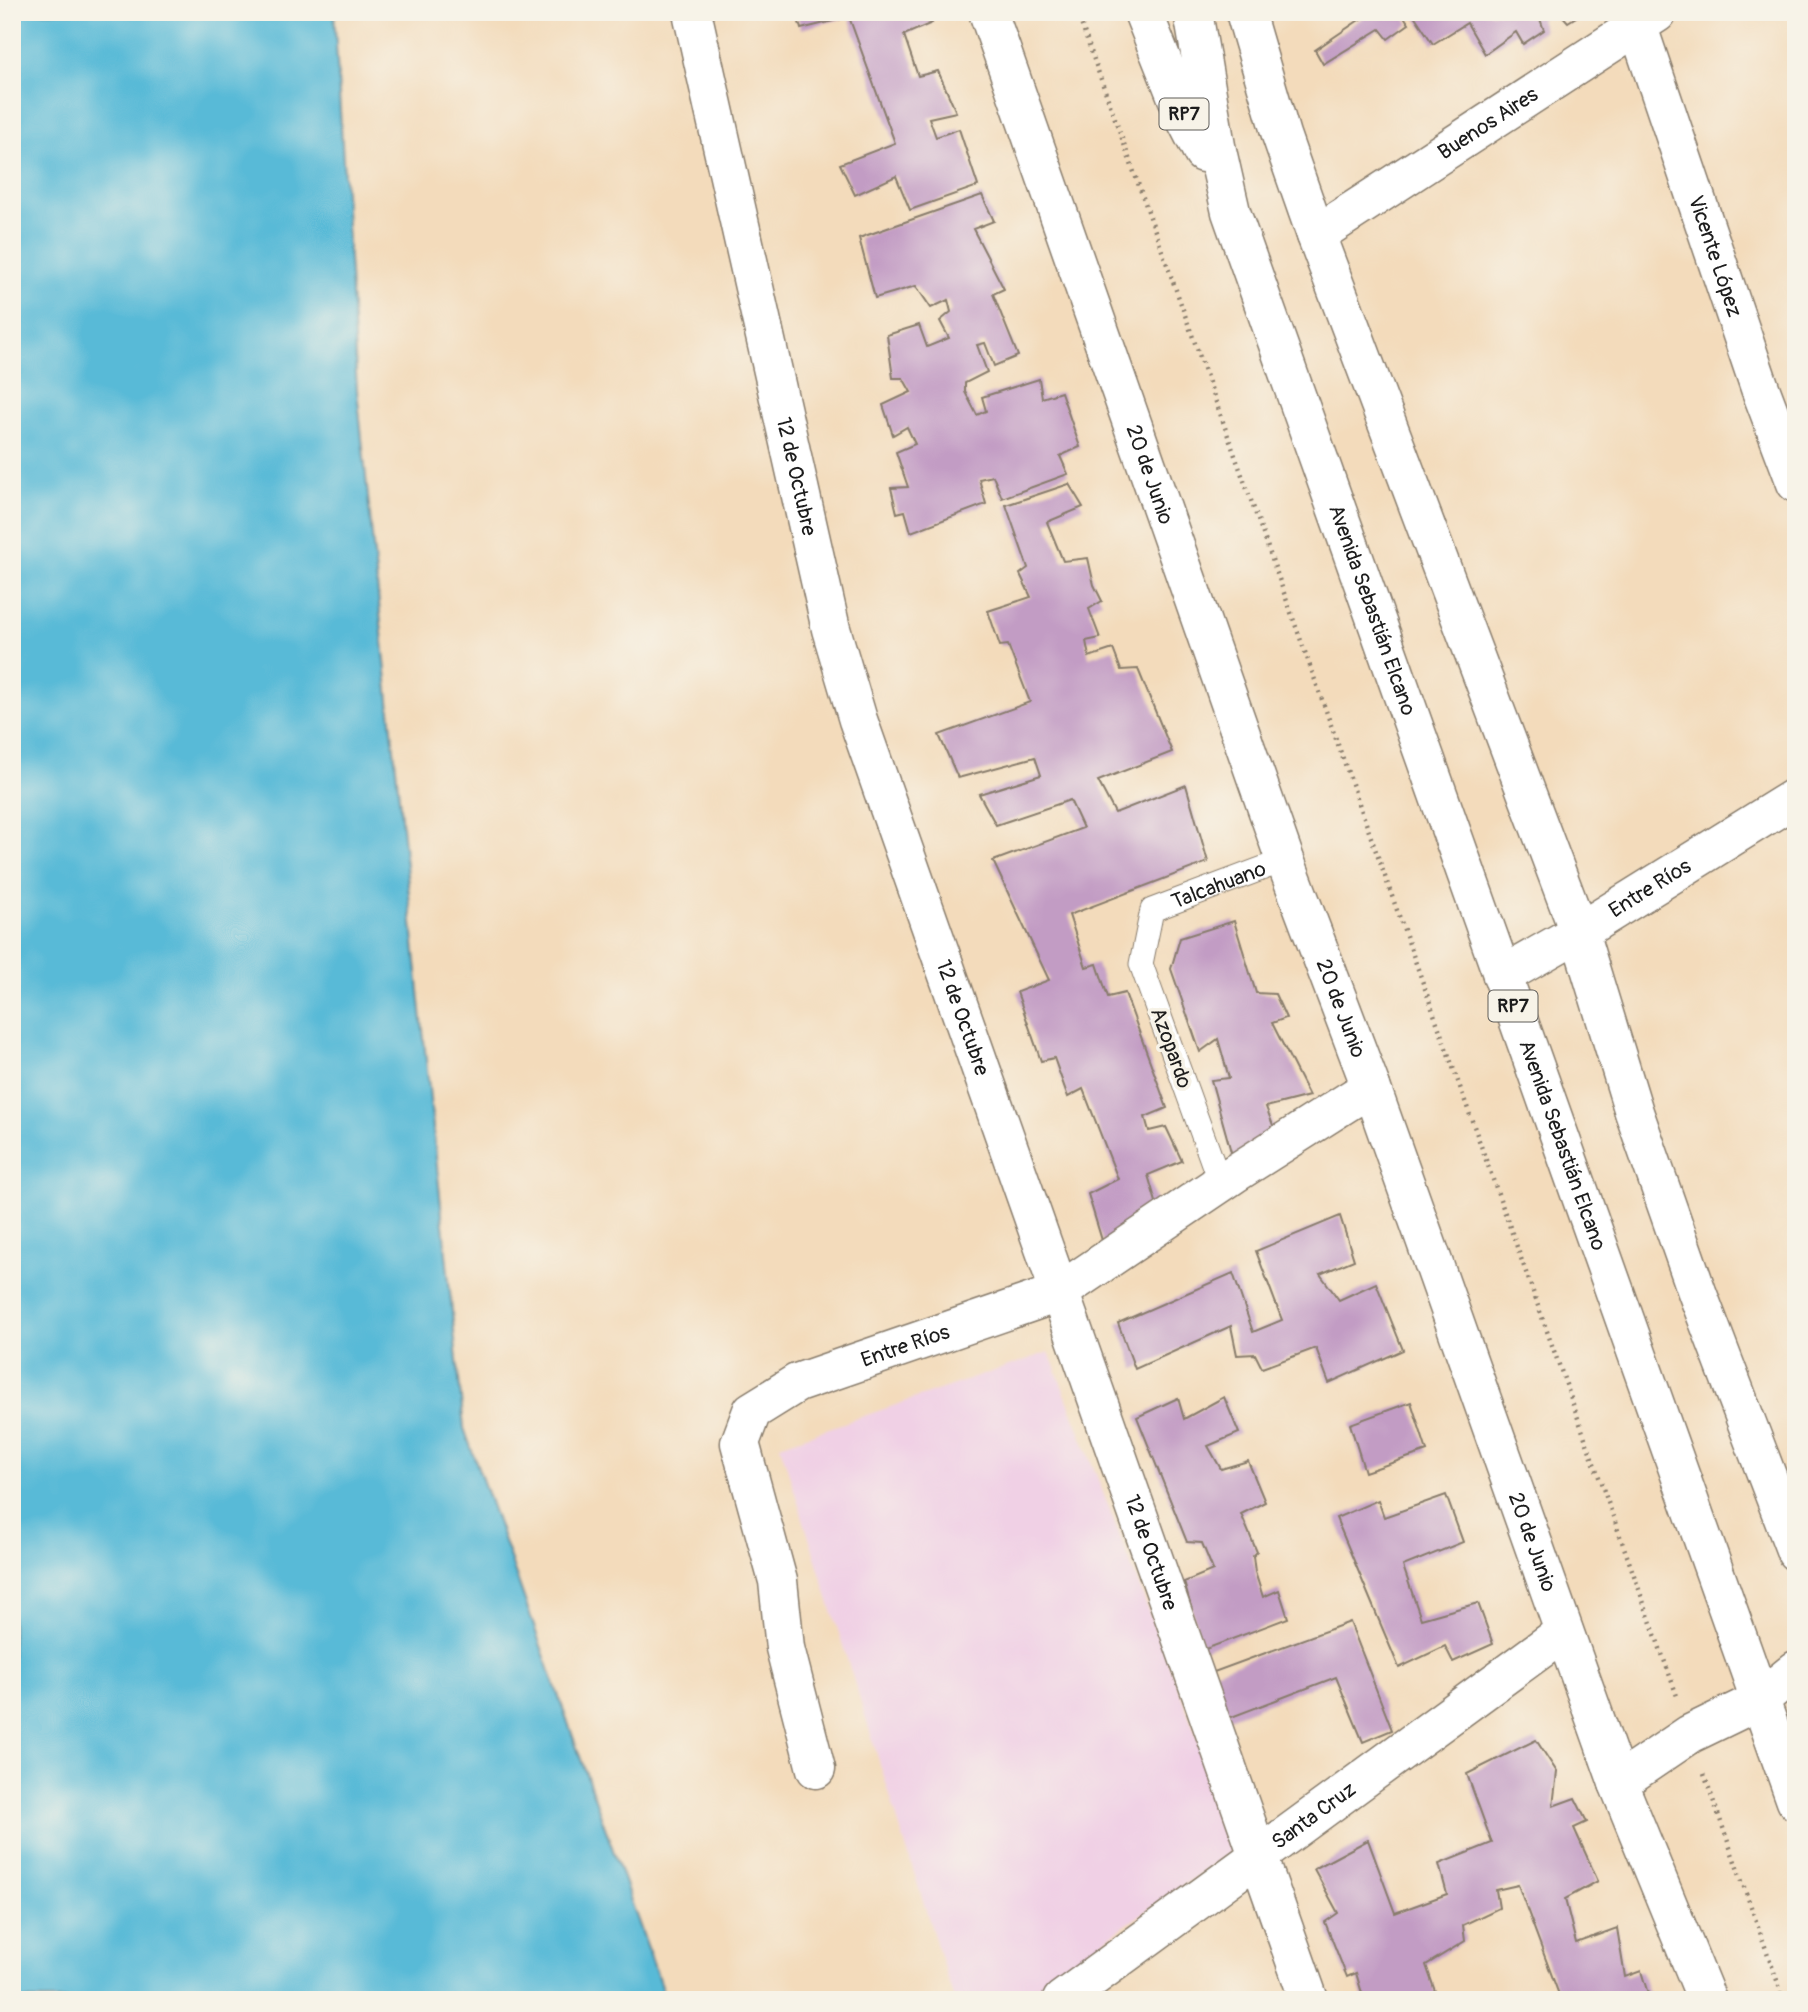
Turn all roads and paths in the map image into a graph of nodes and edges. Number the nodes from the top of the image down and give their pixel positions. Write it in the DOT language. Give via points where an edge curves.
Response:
graph roads {
  1 [pos="692,12"];
  2 [pos="988,12"];
  3 [pos="1077,12"];
  4 [pos="1143,12"];
  5 [pos="1193,12"];
  6 [pos="1245,12"];
  7 [pos="1648,20"];
  8 [pos="1231,212"];
  9 [pos="1316,235"];
  10 [pos="1796,483"];
  11 [pos="1796,797"];
  12 [pos="1285,860"];
  13 [pos="1152,910"];
  14 [pos="1579,932"];
  15 [pos="1502,976"];
  16 [pos="1371,1087"];
  17 [pos="1220,1184"];
  18 [pos="1058,1293"];
  19 [pos="1796,1552"];
  20 [pos="1564,1632"];
  21 [pos="1796,1670"];
  22 [pos="1758,1701"];
  23 [pos="1690,1734"];
  24 [pos="816,1769"];
  25 [pos="1618,1783"];
  26 [pos="1796,1801"];
  27 [pos="1258,1857"];
  28 [pos="1062,2000"];
  29 [pos="1309,2000"];
  30 [pos="1707,2000"];
  31 [pos="1784,2000"];
  1 -- 18 [label="street, 12 de Octubre" via="831,629 858,720"];
  2 -- 12 [label="street, 20 de Junio"];
  3 -- 23 [label="path"];
  4 -- 8 [label="street, Avenida Sebastián Elcano / RP7" via="1186,120"];
  5 -- 8 [label="street, Avenida Sebastián Elcano / RP7"];
  6 -- 9 [label="street"];
  7 -- 9 [label="street, Buenos Aires"];
  7 -- 10 [label="street, Vicente López" via="1760,388"];
  8 -- 15 [label="street, Avenida Sebastián Elcano / RP7"];
  9 -- 14 [label="street"];
  11 -- 14 [label="street, Entre Ríos"];
  12 -- 13 [label="lane, Talcahuano"];
  12 -- 16 [label="street, 20 de Junio"];
  13 -- 17 [label="lane, Azopardo" via="1141,964"];
  14 -- 15 [label="street, Entre Ríos"];
  14 -- 19 [label="street" via="1643,1138"];
  15 -- 22 [label="street, Avenida Sebastián Elcano / RP7"];
  16 -- 17 [label="street, Entre Ríos"];
  16 -- 20 [label="street, 20 de Junio"];
  17 -- 18 [label="street, Entre Ríos"];
  18 -- 24 [label="street, Entre Ríos" via="797,1383 752,1411 740,1443 778,1581 785,1648"];
  18 -- 27 [label="street, 12 de Octubre"];
  20 -- 25 [label="street, 20 de Junio"];
  20 -- 27 [label="street, Santa Cruz"];
  21 -- 22 [label="street"];
  22 -- 23 [label="street"];
  22 -- 26 [label="street, Avenida Sebastián Elcano / RP7"];
  23 -- 25 [label="street"];
  23 -- 31 [label="path"];
  25 -- 30 [label="street, 20 de Junio"];
  27 -- 28 [label="street, Santa Cruz"];
  27 -- 29 [label="street, 12 de Octubre"];
}
